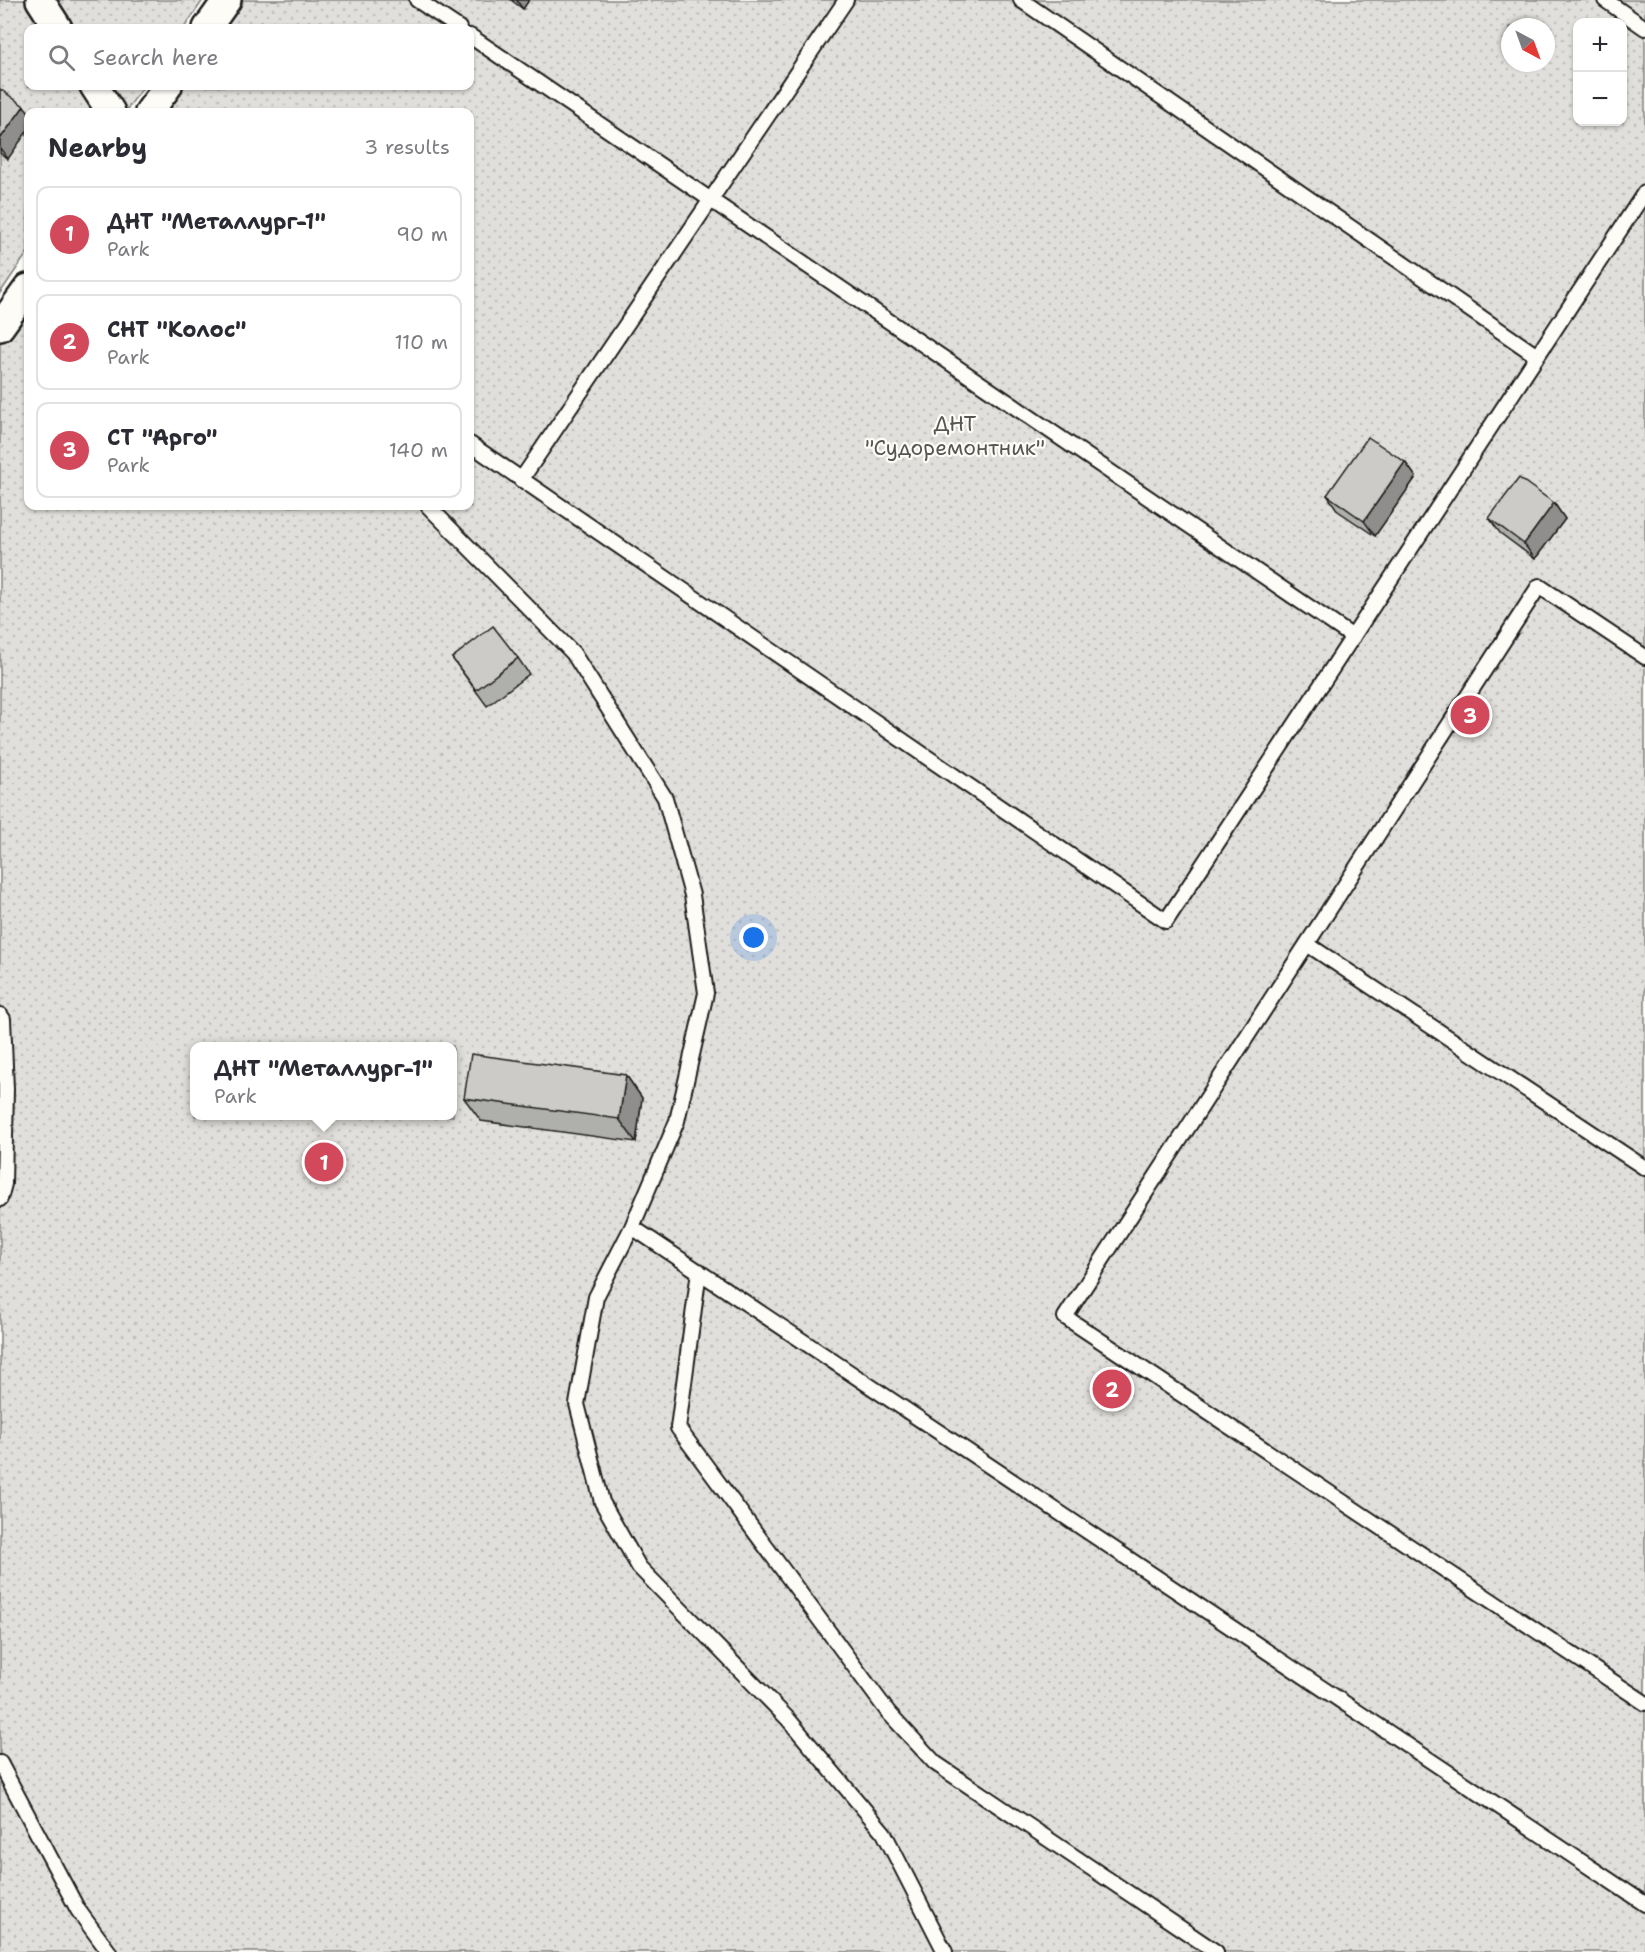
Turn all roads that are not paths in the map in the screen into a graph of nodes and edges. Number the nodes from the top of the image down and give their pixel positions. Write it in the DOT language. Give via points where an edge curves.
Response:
graph roads {
  1 [pos="40,0"];
  2 [pos="227,0"];
  3 [pos="417,0"];
  4 [pos="846,0"];
  5 [pos="1021,0"];
  6 [pos="1605,0"];
  7 [pos="55,24"];
  8 [pos="210,24"];
  9 [pos="453,24"];
  10 [pos="1645,28"];
  11 [pos="474,39"];
  12 [pos="97,90"];
  13 [pos="165,90"];
  14 [pos="108,108"];
  15 [pos="152,108"];
  16 [pos="1645,192"];
  17 [pos="711,200"];
  18 [pos="24,294"];
  19 [pos="0,327"];
  20 [pos="1537,356"];
  21 [pos="474,447"];
  22 [pos="521,480"];
  23 [pos="432,510"];
  24 [pos="1353,637"];
  25 [pos="1645,657"];
  26 [pos="1306,944"];
  27 [pos="0,1015"];
  28 [pos="1645,1168"];
  29 [pos="0,1199"];
  30 [pos="632,1227"];
  31 [pos="699,1271"];
  32 [pos="1645,1703"];
  33 [pos="0,1763"];
  34 [pos="1645,1904"];
  35 [pos="110,1952"];
  36 [pos="945,1952"];
  37 [pos="1215,1952"];
  1 -- 7 [label="street"];
  2 -- 8 [label="street"];
  3 -- 9 [label="lane"];
  4 -- 17 [label="lane"];
  5 -- 20 [label="lane"];
  6 -- 10 [label="lane"];
  11 -- 17 [label="lane"];
  12 -- 14 [label="street"];
  13 -- 15 [label="street"];
  16 -- 20 [label="lane"];
  17 -- 22 [label="lane"];
  17 -- 24 [label="lane"];
  18 -- 19 [label="street"];
  20 -- 24 [label="lane"];
  21 -- 22 [label="lane"];
  22 -- 24 [label="lane" via="1166,921"];
  23 -- 30 [label="lane" via="573,653 665,798 692,895 706,993 677,1121"];
  25 -- 26 [label="lane" via="1539,586"];
  26 -- 28 [label="lane"];
  26 -- 32 [label="lane" via="1065,1317"];
  27 -- 29 [label="lane" via="6,1089 4,1184"];
  30 -- 31 [label="lane"];
  30 -- 36 [label="lane" via="596,1297 577,1404 603,1502 639,1567 788,1719 884,1833"];
  31 -- 34 [label="lane"];
  31 -- 37 [label="lane" via="678,1428 888,1712 935,1763"];
  33 -- 35 [label="lane" via="78,1910"];
}
